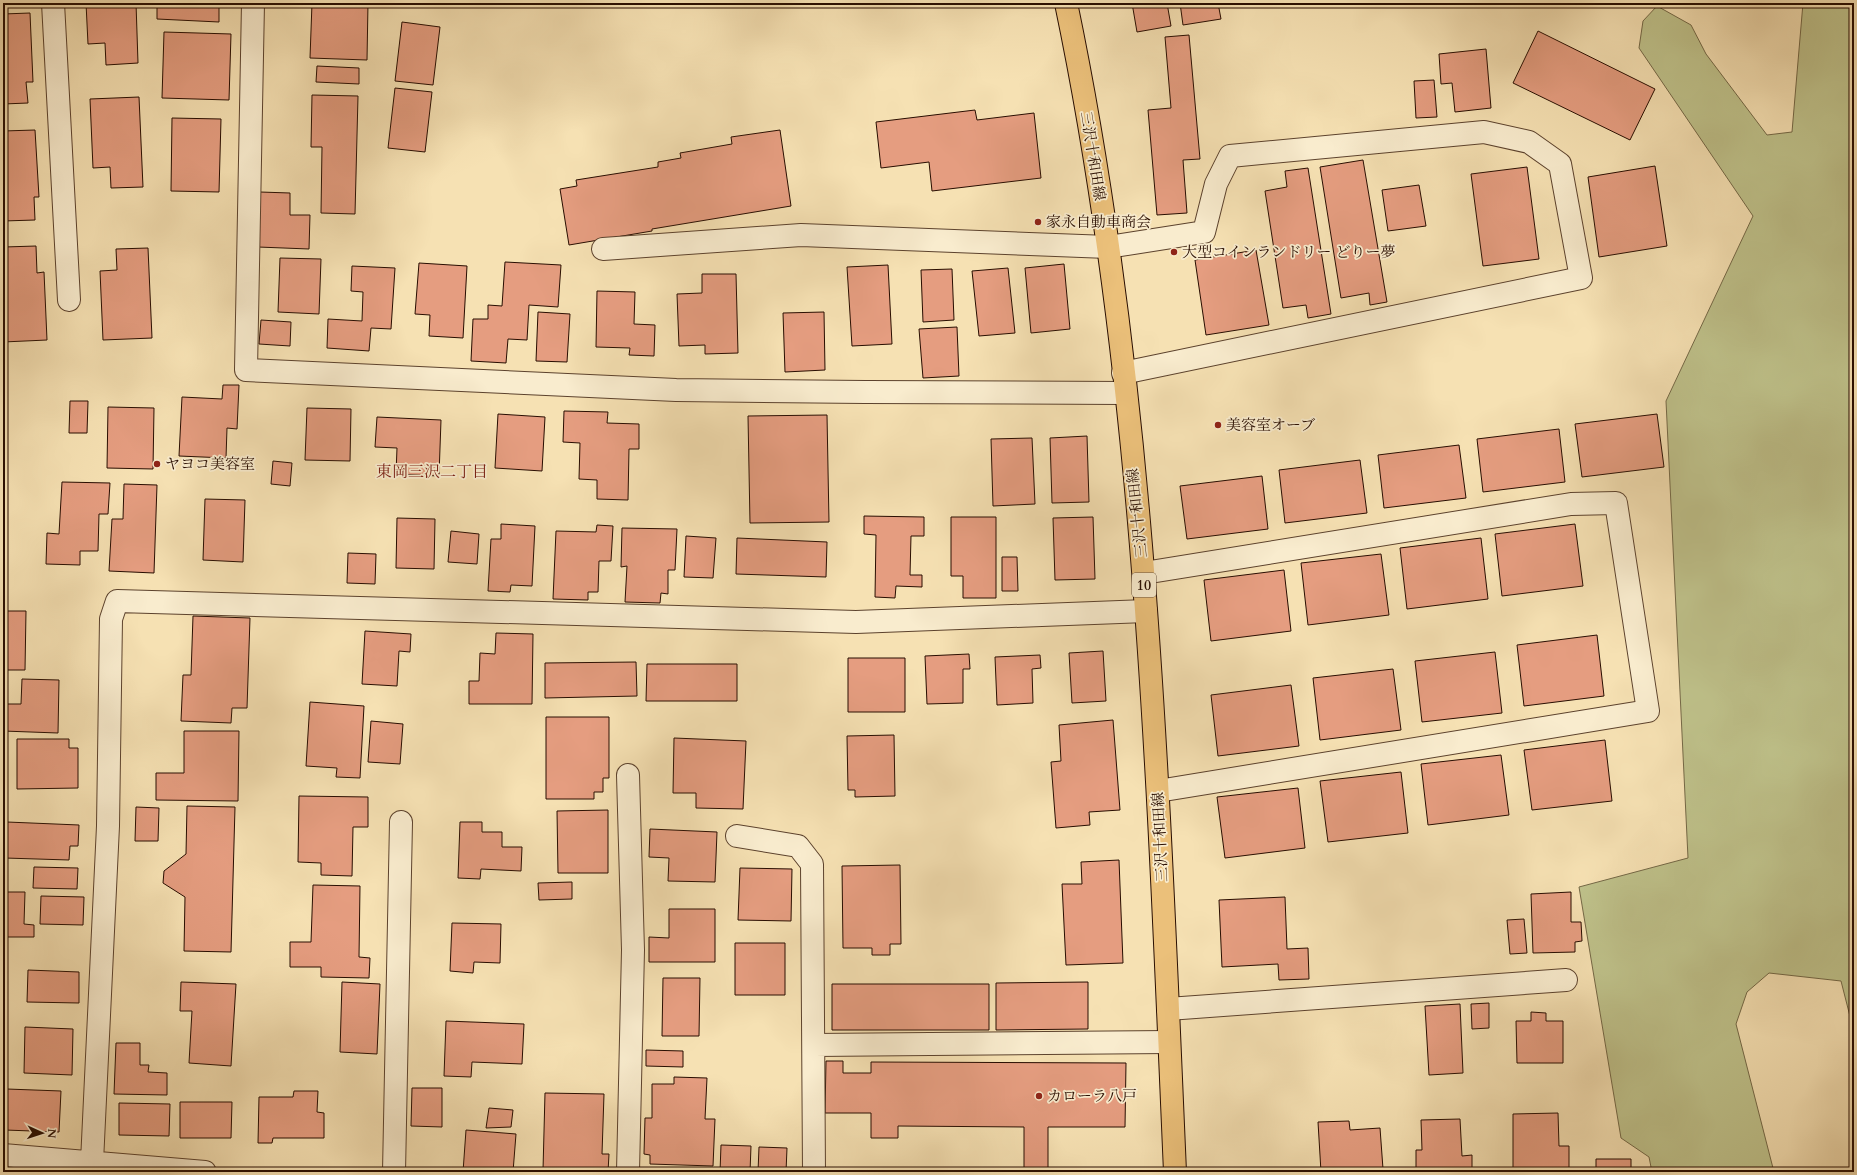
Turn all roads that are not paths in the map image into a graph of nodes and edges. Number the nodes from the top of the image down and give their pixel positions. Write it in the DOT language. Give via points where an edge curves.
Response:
graph roads {
  1 [pos="53,3"];
  2 [pos="253,3"];
  3 [pos="1066,3"];
  4 [pos="1108,247"];
  5 [pos="603,249"];
  6 [pos="69,300"];
  7 [pos="1124,383"];
  8 [pos="1144,573"];
  9 [pos="1146,611"];
  10 [pos="628,775"];
  11 [pos="1158,791"];
  12 [pos="401,822"];
  13 [pos="738,836"];
  14 [pos="1566,980"];
  15 [pos="1168,1009"];
  16 [pos="1169,1042"];
  17 [pos="814,1046"];
  18 [pos="3,1155"];
  19 [pos="92,1162"];
  20 [pos="175,1170"];
  21 [pos="205,1172"];
  22 [pos="394,1172"];
  23 [pos="628,1172"];
  24 [pos="814,1172"];
  25 [pos="1175,1172"];
  1 -- 6 [label="street"];
  2 -- 7 [label="street" via="246,370 676,390 865,392"];
  3 -- 4 [label="main road, 三沢十和田線 / 10"];
  4 -- 5 [label="street" via="801,235"];
  4 -- 7 [label="main road, 三沢十和田線 / 10"];
  4 -- 7 [label="street" via="1204,232 1216,184 1230,156 1484,132 1529,142 1560,164 1581,278"];
  7 -- 8 [label="main road, 三沢十和田線 / 10"];
  8 -- 9 [label="main road, 三沢十和田線 / 10"];
  8 -- 11 [label="street" via="1571,504 1616,504 1648,711"];
  9 -- 11 [label="main road, 三沢十和田線 / 10"];
  9 -- 19 [label="street" via="856,622 117,601 111,619 108,826"];
  10 -- 23 [label="street" via="633,950"];
  11 -- 15 [label="main road, 三沢十和田線 / 10"];
  12 -- 22 [label="street"];
  13 -- 17 [label="street" via="798,846 812,864"];
  14 -- 15 [label="street"];
  15 -- 16 [label="main road, 三沢十和田線 / 10"];
  16 -- 17 [label="street"];
  16 -- 25 [label="main road, 三沢十和田線 / 10"];
  17 -- 24 [label="street"];
  18 -- 19 [label="street"];
  19 -- 20 [label="street"];
  20 -- 21 [label="street"];
}
